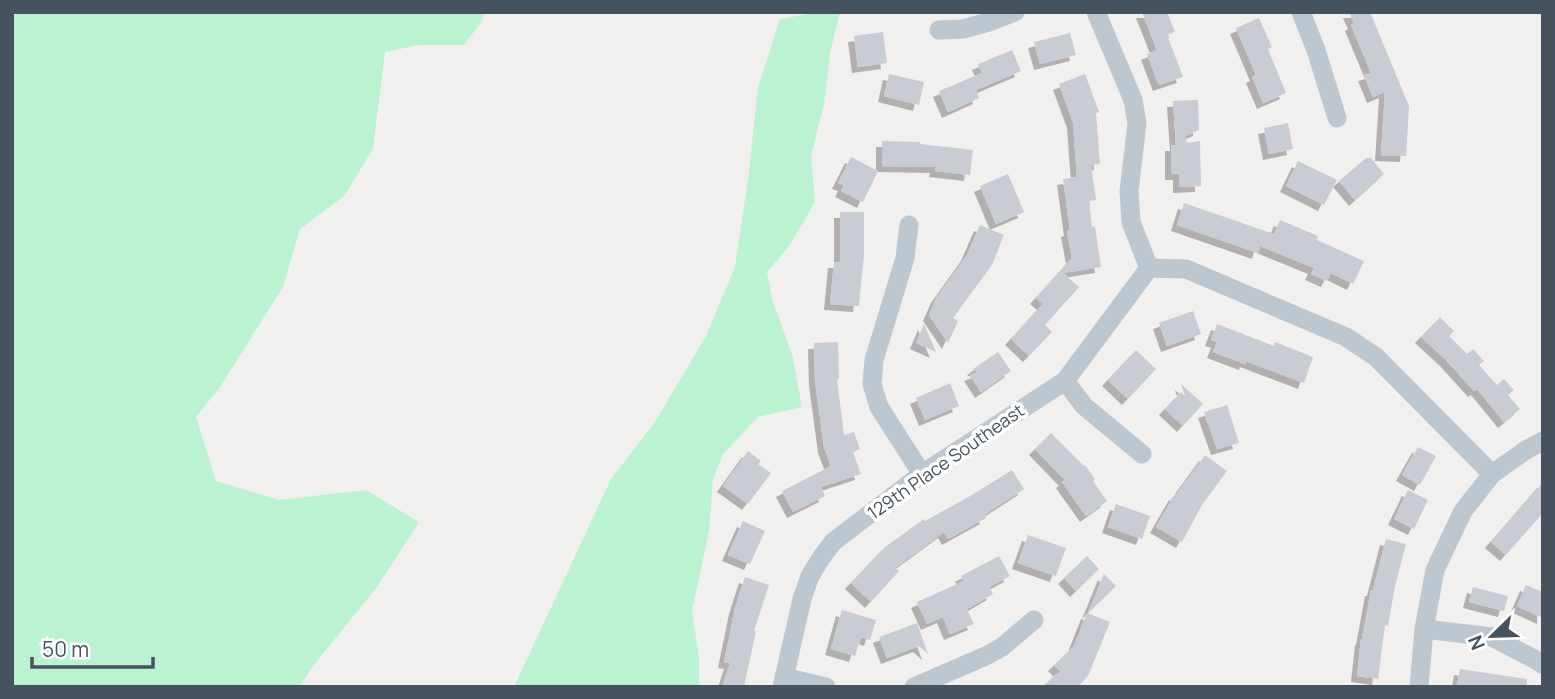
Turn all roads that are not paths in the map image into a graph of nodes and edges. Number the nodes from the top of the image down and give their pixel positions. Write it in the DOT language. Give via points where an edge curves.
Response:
graph roads {
  1 [pos="1015,12"];
  2 [pos="1096,12"];
  3 [pos="1301,12"];
  4 [pos="939,30"];
  5 [pos="1337,118"];
  6 [pos="909,225"];
  7 [pos="1149,268"];
  8 [pos="1065,381"];
  9 [pos="1543,441"];
  10 [pos="1142,454"];
  11 [pos="922,474"];
  12 [pos="1492,474"];
  13 [pos="1034,620"];
  14 [pos="1424,629"];
  15 [pos="1543,666"];
  16 [pos="783,682"];
  17 [pos="827,687"];
  18 [pos="914,687"];
  19 [pos="1419,687"];
  1 -- 4 [label="street" via="963,29"];
  2 -- 7 [label="street" via="1133,100 1137,123 1129,191 1132,222"];
  3 -- 5 [label="street"];
  6 -- 11 [label="street" via="905,258 874,360 872,384 878,407"];
  7 -- 8 [label="street, 129th Place Southeast"];
  7 -- 12 [label="street" via="1186,269 1346,337 1376,356"];
  8 -- 10 [label="street" via="1084,406"];
  8 -- 11 [label="street, 129th Place Southeast"];
  9 -- 12 [label="street"];
  11 -- 16 [label="street, 129th Place Southeast" via="841,535 821,558 802,599"];
  12 -- 14 [label="street" via="1463,510 1435,570"];
  13 -- 18 [label="street" via="988,655"];
  14 -- 15 [label="street" via="1492,637"];
  14 -- 19 [label="street"];
  16 -- 17 [label="street"];
}
